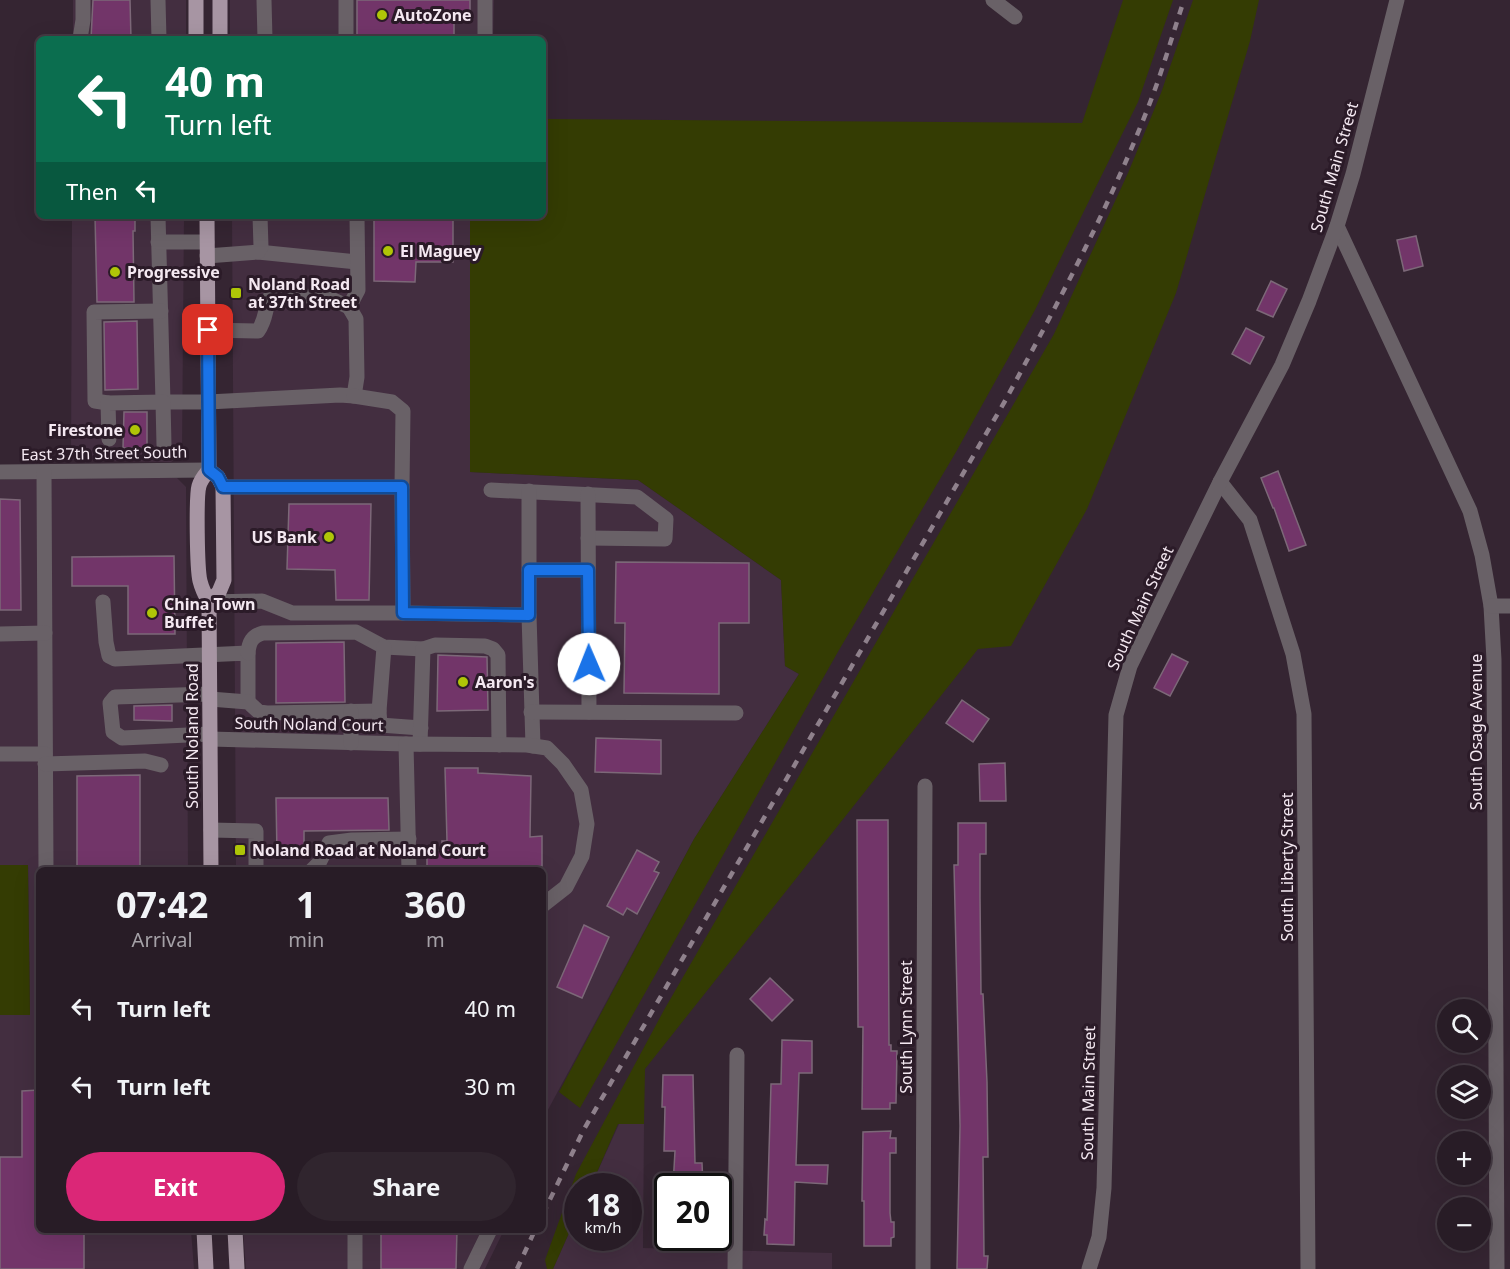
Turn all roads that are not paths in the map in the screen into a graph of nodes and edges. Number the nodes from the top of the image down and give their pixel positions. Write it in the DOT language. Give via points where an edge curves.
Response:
graph roads {
  1 [pos="83,0"];
  2 [pos="158,0"];
  3 [pos="196,0"];
  4 [pos="220,0"];
  5 [pos="264,0"];
  6 [pos="346,0"];
  7 [pos="485,0"];
  8 [pos="993,0"];
  9 [pos="1397,0"];
  10 [pos="1014,17"];
  11 [pos="80,36"];
  12 [pos="159,36"];
  13 [pos="196,36"];
  14 [pos="220,36"];
  15 [pos="265,36"];
  16 [pos="346,36"];
  17 [pos="485,36"];
  18 [pos="158,219"];
  19 [pos="207,219"];
  20 [pos="260,219"];
  21 [pos="357,219"];
  22 [pos="1337,226"];
  23 [pos="158,242"];
  24 [pos="207,249"];
  25 [pos="258,252"];
  26 [pos="357,262"];
  27 [pos="349,307"];
  28 [pos="161,310"];
  29 [pos="208,330"];
  30 [pos="354,396"];
  31 [pos="163,402"];
  32 [pos="208,402"];
  33 [pos="108,403"];
  34 [pos="109,439"];
  35 [pos="164,445"];
  36 [pos="209,470"];
  37 [pos="0,472"];
  38 [pos="44,472"];
  39 [pos="1220,482"];
  40 [pos="223,487"];
  41 [pos="402,487"];
  42 [pos="491,490"];
  43 [pos="529,491"];
  44 [pos="588,494"];
  45 [pos="588,538"];
  46 [pos="529,570"];
  47 [pos="588,570"];
  48 [pos="102,602"];
  49 [pos="209,603"];
  50 [pos="1491,606"];
  51 [pos="1510,606"];
  52 [pos="403,613"];
  53 [pos="529,615"];
  54 [pos="45,633"];
  55 [pos="0,634"];
  56 [pos="384,647"];
  57 [pos="423,649"];
  58 [pos="248,653"];
  59 [pos="210,654"];
  60 [pos="210,696"];
  61 [pos="248,702"];
  62 [pos="351,711"];
  63 [pos="531,712"];
  64 [pos="589,712"];
  65 [pos="736,713"];
  66 [pos="380,718"];
  67 [pos="421,728"];
  68 [pos="210,737"];
  69 [pos="351,743"];
  70 [pos="381,744"];
  71 [pos="413,744"];
  72 [pos="499,745"];
  73 [pos="533,746"];
  74 [pos="0,754"];
  75 [pos="45,759"];
  76 [pos="161,765"];
  77 [pos="925,786"];
  78 [pos="211,830"];
  79 [pos="409,839"];
  80 [pos="46,867"];
  81 [pos="211,867"];
  82 [pos="256,867"];
  83 [pos="315,867"];
  84 [pos="409,867"];
  85 [pos="546,903"];
  86 [pos="737,1055"];
  87 [pos="204,1233"];
  88 [pos="235,1233"];
  89 [pos="356,1233"];
  90 [pos="489,1233"];
  91 [pos="206,1269"];
  92 [pos="237,1269"];
  93 [pos="355,1269"];
  94 [pos="471,1269"];
  95 [pos="735,1269"];
  96 [pos="922,1269"];
  97 [pos="1089,1269"];
  98 [pos="1308,1269"];
  99 [pos="1497,1269"];
  1 -- 11 [label="street"];
  2 -- 12 [label="street"];
  3 -- 13 [label="main road"];
  4 -- 14 [label="main road"];
  5 -- 15 [label="street"];
  6 -- 16 [label="street"];
  7 -- 17 [label="street"];
  8 -- 10 [label="street"];
  9 -- 22 [label="street, South Main Street"];
  18 -- 23 [label="street"];
  19 -- 24 [label="main road, South Noland Road"];
  20 -- 25 [label="street"];
  21 -- 26 [label="street"];
  22 -- 39 [label="street, South Main Street" via="1281,365"];
  22 -- 50 [label="street, South Osage Avenue" via="1470,511"];
  23 -- 24 [label="street"];
  23 -- 28 [label="street"];
  24 -- 25 [label="street"];
  24 -- 29 [label="main road, South Noland Road"];
  25 -- 26 [label="street"];
  26 -- 27 [label="street" via="358,290"];
  27 -- 29 [label="street" via="327,297 271,295 265,321 258,331"];
  27 -- 30 [label="street" via="356,319"];
  28 -- 31 [label="street"];
  28 -- 33 [label="street" via="94,312 95,401"];
  29 -- 32 [label="main road, South Noland Road"];
  30 -- 32 [label="street"];
  30 -- 41 [label="street" via="392,402 403,411"];
  31 -- 32 [label="street"];
  31 -- 33 [label="street"];
  31 -- 35 [label="street"];
  32 -- 36 [label="main road, South Noland Road"];
  33 -- 34 [label="street"];
  36 -- 38 [label="street, East 37th Street South"];
  36 -- 40 [label="main road"];
  36 -- 49 [label="main road, South Noland Road" via="198,488 199,578"];
  37 -- 38 [label="street, East 37th Street South"];
  38 -- 54 [label="street"];
  39 -- 97 [label="street, South Main Street" via="1130,666 1116,715 1104,1188 1100,1237"];
  39 -- 98 [label="street, South Liberty Street" via="1250,520 1293,654 1304,714"];
  40 -- 41 [label="street"];
  40 -- 49 [label="main road" via="224,580"];
  41 -- 52 [label="street"];
  42 -- 43 [label="street"];
  43 -- 44 [label="street"];
  43 -- 46 [label="street"];
  44 -- 45 [label="street"];
  44 -- 45 [label="street" via="637,496 666,519 665,539"];
  45 -- 47 [label="street"];
  46 -- 47 [label="street"];
  46 -- 53 [label="street"];
  47 -- 64 [label="street"];
  48 -- 59 [label="street" via="109,656 115,659"];
  49 -- 52 [label="street" via="262,601 292,613"];
  49 -- 59 [label="main road, South Noland Road"];
  50 -- 51 [label="street"];
  50 -- 99 [label="street, South Osage Avenue"];
  52 -- 53 [label="street"];
  53 -- 63 [label="street"];
  54 -- 55 [label="street"];
  54 -- 75 [label="street"];
  56 -- 57 [label="street"];
  56 -- 58 [label="street" via="356,632 263,633 250,641"];
  56 -- 66 [label="street"];
  57 -- 67 [label="street"];
  57 -- 72 [label="street" via="435,645 485,646 498,655"];
  58 -- 59 [label="street"];
  58 -- 61 [label="street"];
  59 -- 60 [label="main road, South Noland Road"];
  60 -- 61 [label="street"];
  60 -- 68 [label="main road, South Noland Road"];
  60 -- 68 [label="street, South Noland Court" via="115,697 110,703 113,732 122,738"];
  61 -- 62 [label="street" via="259,712 267,713"];
  62 -- 66 [label="street"];
  62 -- 69 [label="street"];
  63 -- 64 [label="street"];
  63 -- 73 [label="street"];
  64 -- 65 [label="street"];
  66 -- 67 [label="street"];
  66 -- 70 [label="street"];
  67 -- 71 [label="street"];
  68 -- 69 [label="street, South Noland Court"];
  68 -- 78 [label="main road, South Noland Road"];
  69 -- 70 [label="street, South Noland Court"];
  70 -- 71 [label="street, South Noland Court"];
  71 -- 72 [label="street, South Noland Court"];
  71 -- 79 [label="street, South Noland Court"];
  72 -- 73 [label="street, South Noland Court"];
  73 -- 85 [label="street, South Noland Court" via="547,748 563,764 581,790 587,824 582,856 566,887"];
  74 -- 75 [label="street"];
  75 -- 76 [label="street" via="145,761"];
  75 -- 80 [label="street"];
  77 -- 96 [label="street, South Lynn Street"];
  78 -- 81 [label="main road, South Noland Road"];
  78 -- 82 [label="street" via="256,831"];
  79 -- 83 [label="street" via="329,843"];
  79 -- 84 [label="street, South Noland Court"];
  86 -- 95 [label="street"];
  87 -- 91 [label="main road"];
  88 -- 92 [label="main road"];
  89 -- 93 [label="street"];
  90 -- 94 [label="street"];
}
